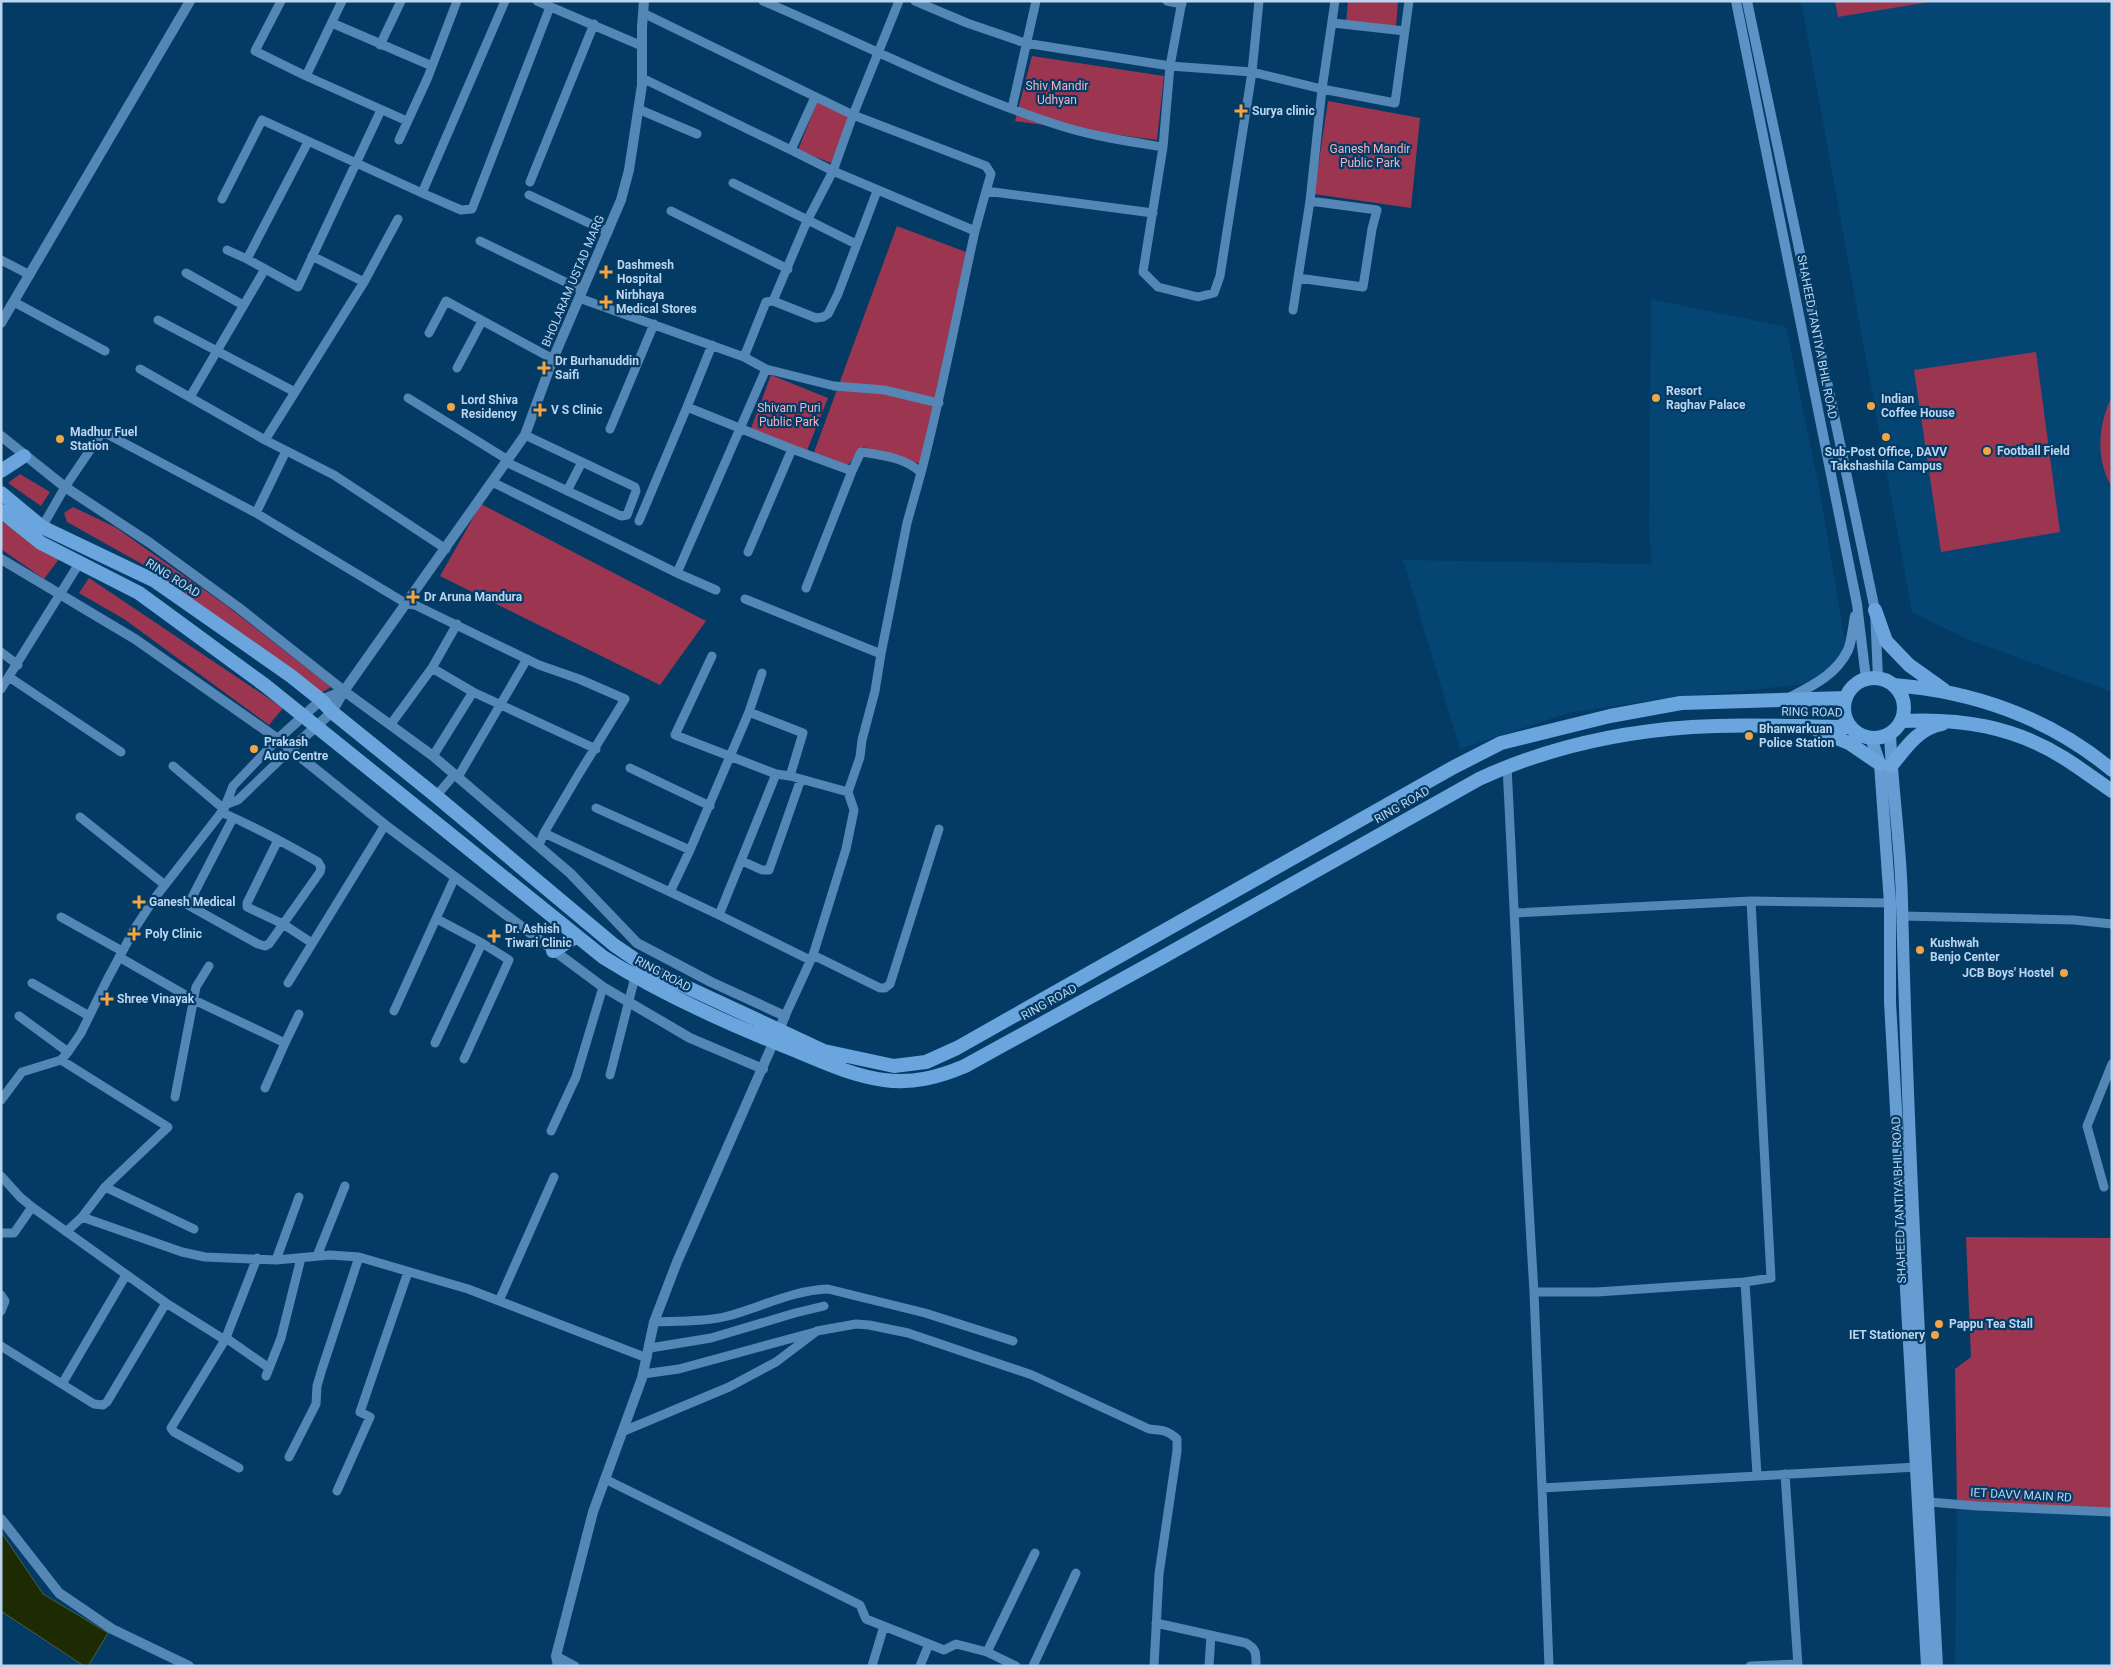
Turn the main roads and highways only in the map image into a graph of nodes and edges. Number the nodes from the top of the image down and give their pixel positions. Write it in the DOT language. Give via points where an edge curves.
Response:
graph roads {
  1 [pos="1736,1"];
  2 [pos="1747,1"];
  3 [pos="1831,404"];
  4 [pos="1818,409"];
  5 [pos="24,456"];
  6 [pos="1,471"];
  7 [pos="1,493"];
  8 [pos="1,511"];
  9 [pos="1857,604"];
  10 [pos="1875,610"];
  11 [pos="1872,679"];
  12 [pos="1893,685"];
  13 [pos="1949,694"];
  14 [pos="1846,698"];
  15 [pos="1788,699"];
  16 [pos="1901,722"];
  17 [pos="1808,727"];
  18 [pos="1851,728"];
  19 [pos="1890,733"];
  20 [pos="1871,738"];
  21 [pos="2063,757"];
  22 [pos="1885,765"];
  23 [pos="2112,770"];
  24 [pos="2112,791"];
  25 [pos="577,936"];
  26 [pos="553,951"];
  27 [pos="776,1037"];
  28 [pos="1923,1486"];
  29 [pos="1927,1666"];
  30 [pos="1937,1666"];
  1 -- 4 [label="main road, SHAHEED TANTIYA BHIL ROAD"];
  2 -- 3 [label="main road"];
  3 -- 4 [label="main road"];
  3 -- 10 [label="main road"];
  4 -- 9 [label="main road, SHAHEED TANTIYA BHIL ROAD"];
  5 -- 6 [label="highway"];
  7 -- 27 [label="highway, RING ROAD" via="42,528 155,581 291,676 614,946 652,971"];
  8 -- 25 [label="highway, RING ROAD" via="42,543 139,593 305,715 315,727"];
  9 -- 11 [label="main road, SHAHEED TANTIYA BHIL ROAD"];
  9 -- 15 [label="main road" via="1849,648 1837,667 1817,684"];
  10 -- 11 [label="main road"];
  10 -- 13 [label="highway" via="1886,641 1909,665"];
  11 -- 12 [label="highway"];
  11 -- 14 [label="highway" via="1853,686"];
  12 -- 13 [label="highway"];
  12 -- 16 [label="highway" via="1904,702"];
  13 -- 23 [label="highway" via="1989,702 2029,717 2088,750"];
  14 -- 15 [label="highway, RING ROAD"];
  14 -- 18 [label="highway" via="1844,713"];
  15 -- 27 [label="highway, RING ROAD" via="1681,704 1610,716 1501,743 957,1048 926,1062 894,1066"];
  16 -- 19 [label="highway"];
  16 -- 21 [label="highway" via="1969,722 2011,732"];
  17 -- 18 [label="highway, RING ROAD"];
  17 -- 22 [label="highway" via="1849,743"];
  17 -- 27 [label="highway, RING ROAD" via="1692,727 1602,738 1507,766 1479,778 1161,958 942,1076 914,1081 884,1080 838,1068"];
  18 -- 20 [label="highway"];
  19 -- 20 [label="highway"];
  19 -- 22 [label="main road, SHAHEED TANTIYA BHIL ROAD"];
  20 -- 22 [label="main road, SHAHEED TANTIYA BHIL ROAD"];
  21 -- 22 [label="highway" via="1992,732 1942,724 1918,734"];
  21 -- 24 [label="highway"];
  22 -- 28 [label="main road, SHAHEED TANTIYA BHIL ROAD" via="1900,868"];
  22 -- 28 [label="main road, SHAHEED TANTIYA BHIL ROAD" via="1890,1002 1917,1467"];
  25 -- 26 [label="highway"];
  25 -- 27 [label="highway, RING ROAD" via="635,977 738,1027"];
  28 -- 29 [label="main road, SHAHEED TANTIYA BHIL ROAD"];
  28 -- 30 [label="main road, SHAHEED TANTIYA BHIL ROAD" via="1928,1502"];
}
